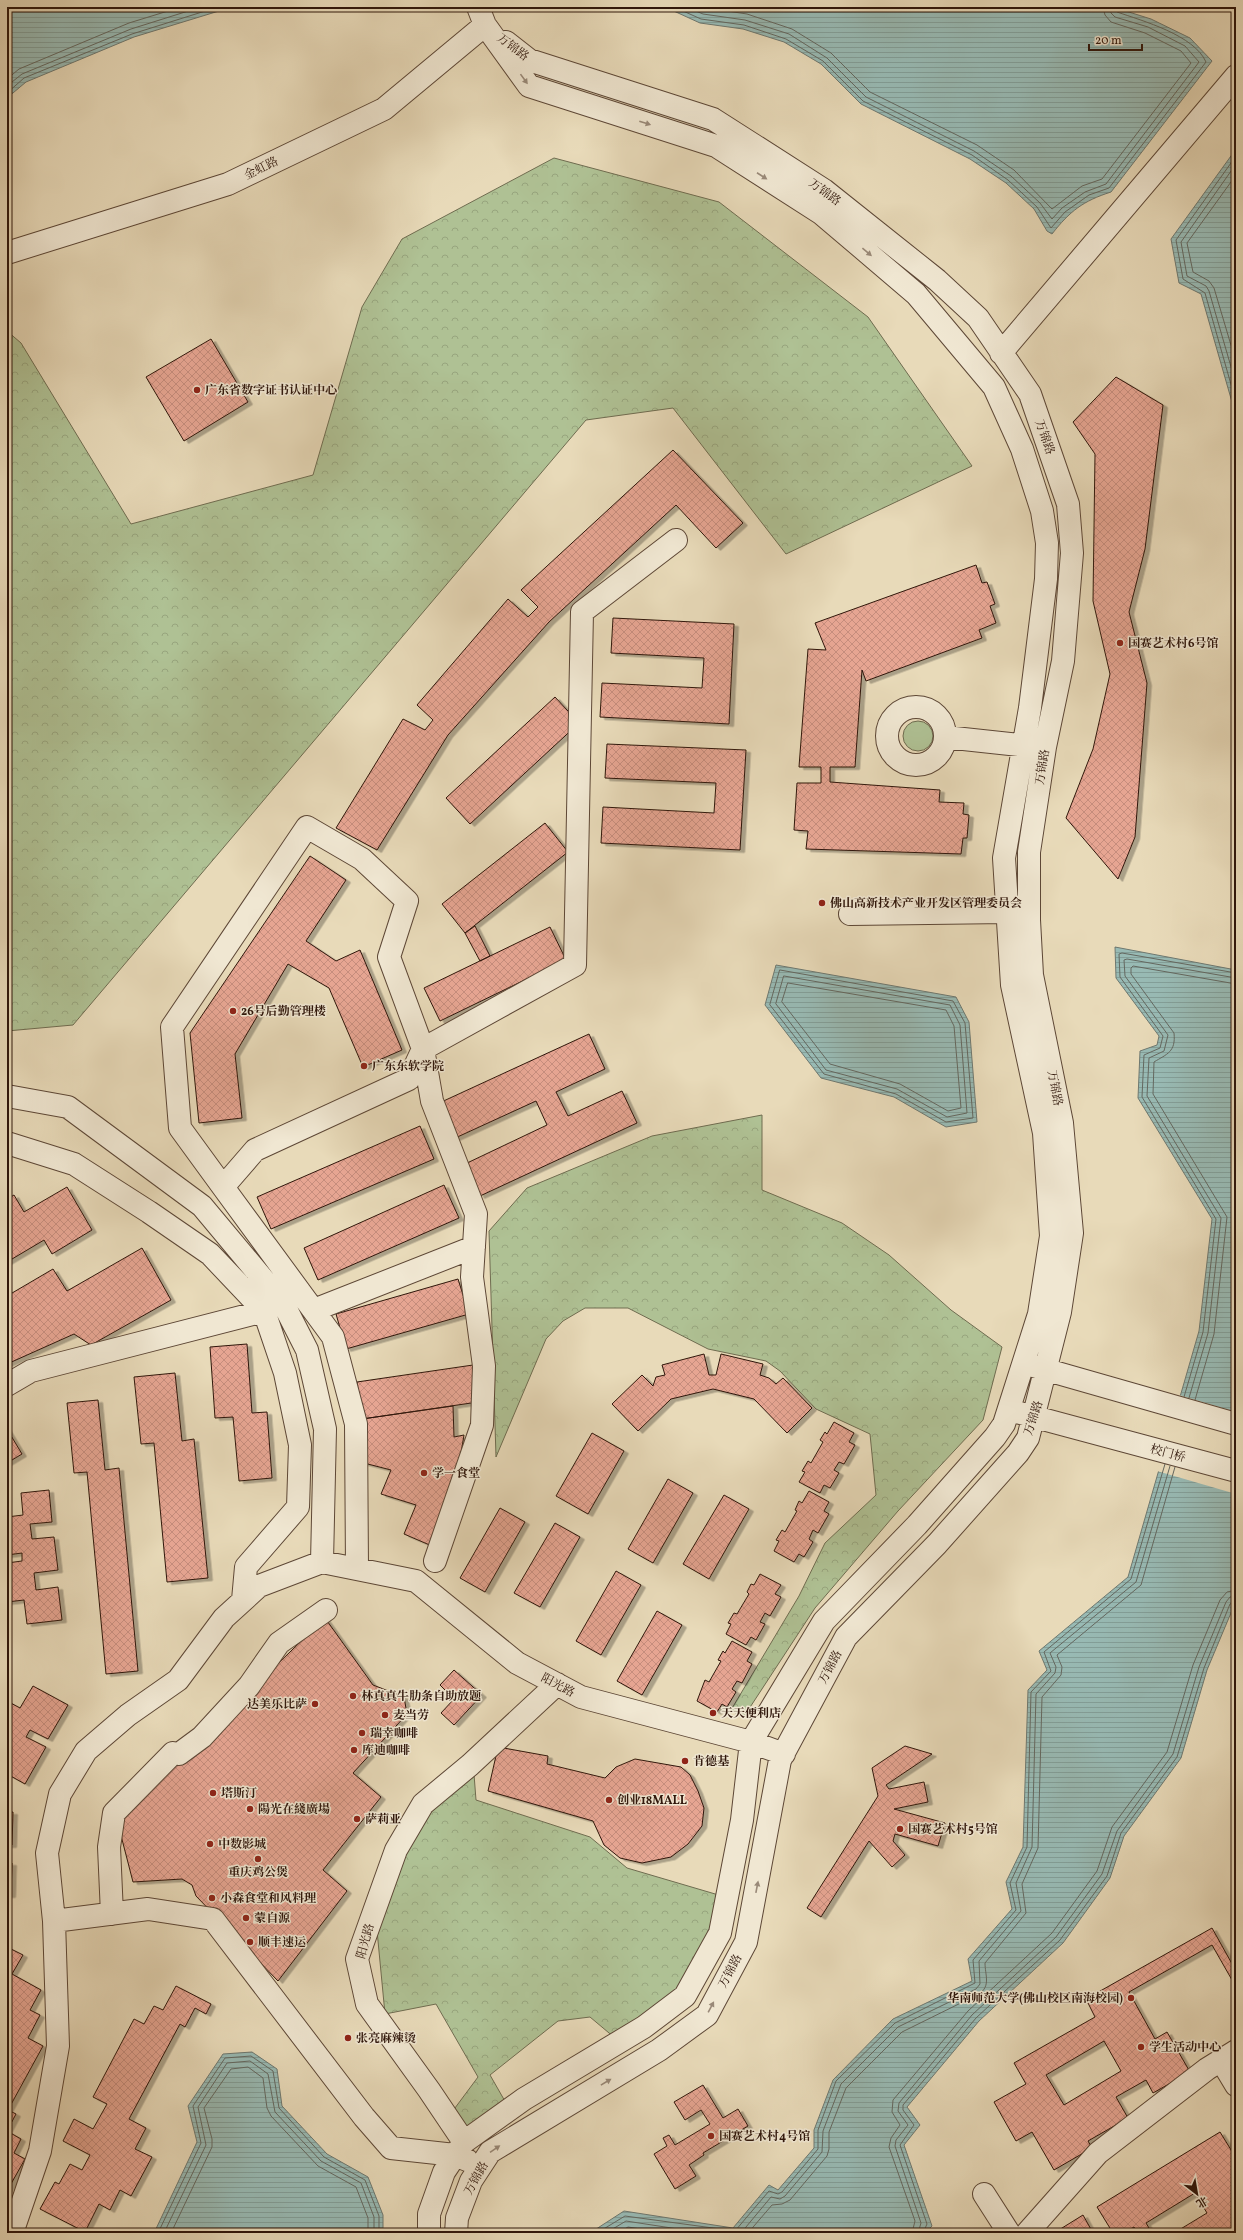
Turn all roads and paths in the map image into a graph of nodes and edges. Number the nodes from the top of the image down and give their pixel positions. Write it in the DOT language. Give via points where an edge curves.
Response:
graph roads {
  1 [pos="481,16"];
  2 [pos="1236,76"];
  3 [pos="7,253"];
  4 [pos="1001,353"];
  5 [pos="676,540"];
  6 [pos="945,737"];
  7 [pos="1023,746"];
  8 [pos="1045,747"];
  9 [pos="1007,912"];
  10 [pos="850,914"];
  11 [pos="423,1049"];
  12 [pos="7,1096"];
  13 [pos="7,1143"];
  14 [pos="223,1187"];
  15 [pos="474,1247"];
  16 [pos="314,1310"];
  17 [pos="264,1311"];
  18 [pos="1024,1364"];
  19 [pos="1047,1370"];
  20 [pos="7,1385"];
  21 [pos="1009,1410"];
  22 [pos="1035,1416"];
  23 [pos="1236,1424"];
  24 [pos="1236,1471"];
  25 [pos="435,1561"];
  26 [pos="322,1562"];
  27 [pos="357,1568"];
  28 [pos="243,1600"];
  29 [pos="326,1610"];
  30 [pos="557,1684"];
  31 [pos="751,1742"];
  32 [pos="784,1754"];
  33 [pos="112,1914"];
  34 [pos="54,1921"];
  35 [pos="1228,2055"];
  36 [pos="1236,2085"];
  37 [pos="460,2149"];
  38 [pos="481,2166"];
  39 [pos="984,2194"];
  40 [pos="12,2233"];
  41 [pos="429,2233"];
  42 [pos="456,2233"];
  43 [pos="1009,2233"];
  44 [pos="1027,2233"];
  1 -- 3 [label="street, 金虹路" via="384,109 228,184"];
  1 -- 4 [label="street, 万锦路" via="529,60 713,119 824,190 938,280 978,318"];
  1 -- 7 [label="street, 万锦路, one-way" via="529,86 716,146 822,214 916,294 994,387 1022,449 1042,511 1047,543 1046,579"];
  2 -- 4 [label="street"];
  4 -- 8 [label="street, 万锦路" via="1030,394 1068,504 1072,553 1068,618 1063,661"];
  5 -- 11 [label="street" via="582,612 575,965"];
  6 -- 7 [label="street"];
  7 -- 8 [label="street"];
  7 -- 9 [label="street, 万锦路" via="1004,858"];
  8 -- 19 [label="street, 万锦路" via="1029,852 1032,975 1062,1123 1072,1233 1060,1312"];
  9 -- 10 [label="street"];
  9 -- 18 [label="street, 万锦路" via="1012,985 1044,1132 1051,1236 1039,1314"];
  11 -- 14 [label="street" via="409,1079 255,1150"];
  11 -- 14 [label="street" via="389,958 407,901 362,859 307,827 172,1027 180,1128"];
  11 -- 15 [label="street" via="432,1101 476,1214"];
  12 -- 26 [label="street" via="68,1107 202,1206 283,1303 307,1350 325,1429"];
  13 -- 17 [label="street" via="74,1164 150,1212 210,1254"];
  14 -- 16 [label="street"];
  15 -- 16 [label="street"];
  15 -- 25 [label="street" via="472,1277 484,1366 482,1425"];
  16 -- 27 [label="street" via="333,1337 356,1424"];
  17 -- 20 [label="street" via="31,1371"];
  17 -- 28 [label="street" via="285,1374 300,1445 298,1507 246,1567"];
  18 -- 19 [label="street"];
  18 -- 21 [label="street, 万锦路"];
  19 -- 22 [label="street, 万锦路"];
  19 -- 23 [label="street"];
  21 -- 22 [label="street, 校门桥"];
  21 -- 31 [label="street, 万锦路" via="1004,1424 995,1437 917,1525 824,1621"];
  22 -- 24 [label="street, 校门桥"];
  22 -- 32 [label="street, 万锦路" via="1028,1438 1018,1453 937,1544 846,1637"];
  26 -- 27 [label="street, 阳光路"];
  26 -- 28 [label="street" via="259,1586"];
  27 -- 30 [label="street, 阳光路" via="416,1580 517,1663"];
  28 -- 34 [label="street" via="224,1618 178,1680 128,1716 86,1751 60,1794 47,1852"];
  29 -- 33 [label="street" via="279,1643 249,1686 202,1737 179,1754 173,1753 114,1813 109,1847"];
  30 -- 31 [label="street, 阳光路" via="580,1697"];
  30 -- 37 [label="street, 阳光路" via="470,1765 423,1804 396,1850 357,1959 367,2004 429,2090"];
  31 -- 32 [label="street, 阳光路"];
  31 -- 37 [label="street, 万锦路" via="742,1820 720,1933 686,1996 644,2027 524,2099"];
  38 -- 32 [label="street, 万锦路, one-way" via="490,2152 659,2050 707,2015 746,1942 780,1760"];
  33 -- 34 [label="street"];
  33 -- 37 [label="street" via="148,1909 213,1919 364,2117 391,2148"];
  34 -- 40 [label="street" via="58,2046 40,2151"];
  35 -- 36 [label="street"];
  35 -- 44 [label="street" via="1098,2153"];
  37 -- 38 [label="street"];
  37 -- 41 [label="street, 万锦路" via="444,2172 429,2214"];
  38 -- 42 [label="street, 万锦路" via="471,2181 457,2218"];
  39 -- 43 [label="street"];
}
